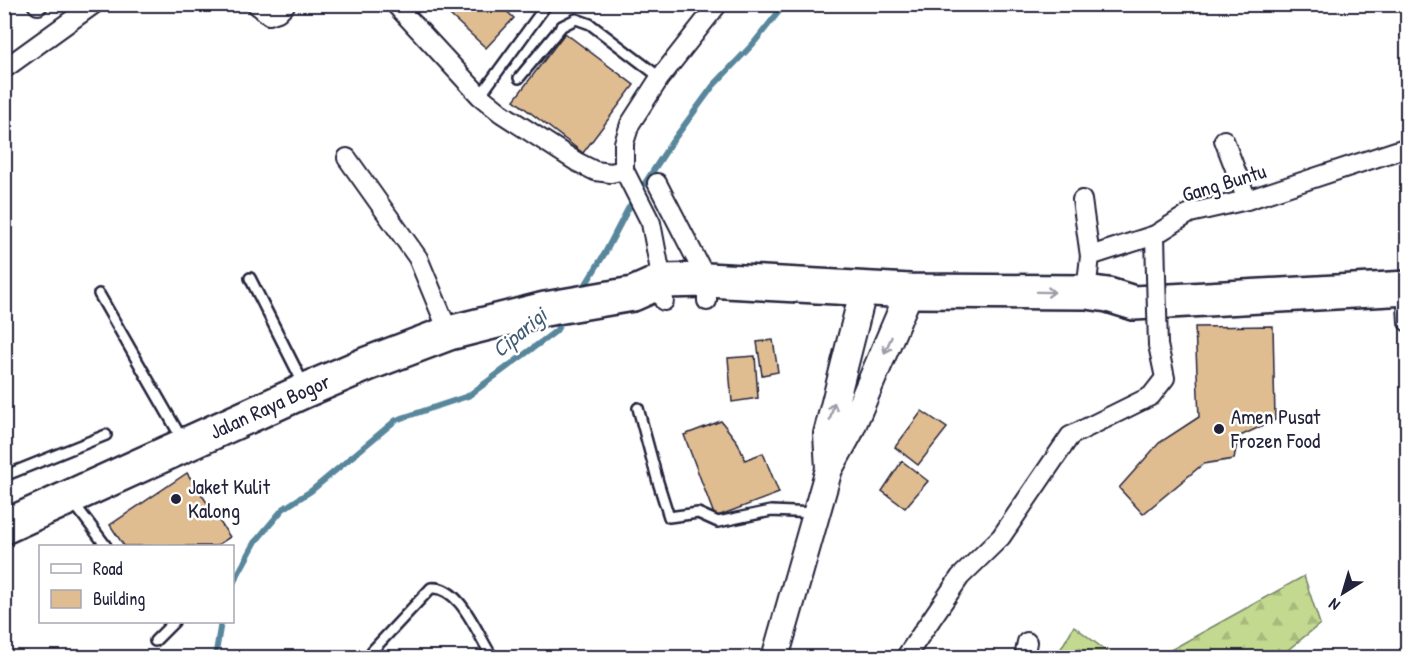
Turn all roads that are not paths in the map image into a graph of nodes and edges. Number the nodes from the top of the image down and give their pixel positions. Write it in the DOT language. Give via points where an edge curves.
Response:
graph roads {
  1 [pos="94,4"];
  2 [pos="256,4"];
  3 [pos="286,4"];
  4 [pos="395,4"];
  5 [pos="547,4"];
  6 [pos="718,4"];
  7 [pos="4,69"];
  8 [pos="519,78"];
  9 [pos="659,79"];
  10 [pos="480,96"];
  11 [pos="1224,140"];
  12 [pos="1407,147"];
  13 [pos="347,158"];
  14 [pos="625,172"];
  15 [pos="657,183"];
  16 [pos="1082,200"];
  17 [pos="1247,200"];
  18 [pos="1155,235"];
  19 [pos="1090,256"];
  20 [pos="250,278"];
  21 [pos="1406,288"];
  22 [pos="707,290"];
  23 [pos="653,292"];
  24 [pos="1086,292"];
  25 [pos="99,294"];
  26 [pos="861,298"];
  27 [pos="906,301"];
  28 [pos="1134,303"];
  29 [pos="1407,322"];
  30 [pos="449,333"];
  31 [pos="306,390"];
  32 [pos="638,408"];
  33 [pos="106,435"];
  34 [pos="185,444"];
  35 [pos="829,469"];
  36 [pos="4,476"];
  37 [pos="70,498"];
  38 [pos="815,513"];
  39 [pos="4,527"];
  40 [pos="104,545"];
  41 [pos="172,623"];
  42 [pos="155,641"];
  43 [pos="372,651"];
  44 [pos="493,657"];
  45 [pos="775,657"];
  46 [pos="905,657"];
  1 -- 7 [label="street"];
  2 -- 3 [label="street" via="269,15"];
  4 -- 10 [label="street"];
  5 -- 10 [label="lane"];
  6 -- 9 [label="street"];
  8 -- 9 [label="lane" via="562,26 576,19 590,24"];
  9 -- 14 [label="street" via="630,124 624,143"];
  10 -- 14 [label="street" via="577,162 595,171"];
  11 -- 17 [label="street"];
  12 -- 17 [label="street, Gang Buntu"];
  13 -- 30 [label="street" via="418,258"];
  14 -- 23 [label="street" via="651,224"];
  15 -- 22 [label="street"];
  16 -- 19 [label="street"];
  17 -- 18 [label="street, Gang Buntu" via="1190,213"];
  18 -- 19 [label="street, Gang Buntu"];
  18 -- 46 [label="street, bridge" via="1158,345 1165,378 1150,396 1070,436 1000,537 960,577"];
  19 -- 24 [label="street"];
  20 -- 31 [label="lane"];
  21 -- 28 [label="highway"];
  21 -- 29 [label="street"];
  22 -- 23 [label="highway, Jalan Raya Bogor"];
  22 -- 26 [label="highway, Jalan Raya Bogor"];
  23 -- 30 [label="highway, Jalan Raya Bogor" via="545,309"];
  27 -- 24 [label="highway, one-way"];
  24 -- 28 [label="highway"];
  25 -- 34 [label="lane"];
  26 -- 27 [label="highway, Jalan Raya Bogor"];
  35 -- 26 [label="main road, one-way" via="827,434"];
  27 -- 28 [label="highway" via="1107,315"];
  27 -- 35 [label="main road, one-way" via="849,433"];
  30 -- 31 [label="highway, Jalan Raya Bogor"];
  31 -- 34 [label="highway, Jalan Raya Bogor"];
  32 -- 38 [label="lane" via="669,517 698,513 718,522 771,511"];
  33 -- 36 [label="lane"];
  34 -- 37 [label="highway, Jalan Raya Bogor"];
  35 -- 38 [label="main road"];
  37 -- 39 [label="highway, Jalan Raya Bogor"];
  37 -- 40 [label="lane"];
  38 -- 45 [label="main road"];
  41 -- 42 [label="lane"];
  43 -- 44 [label="lane" via="431,588 438,588 462,605"];
}
